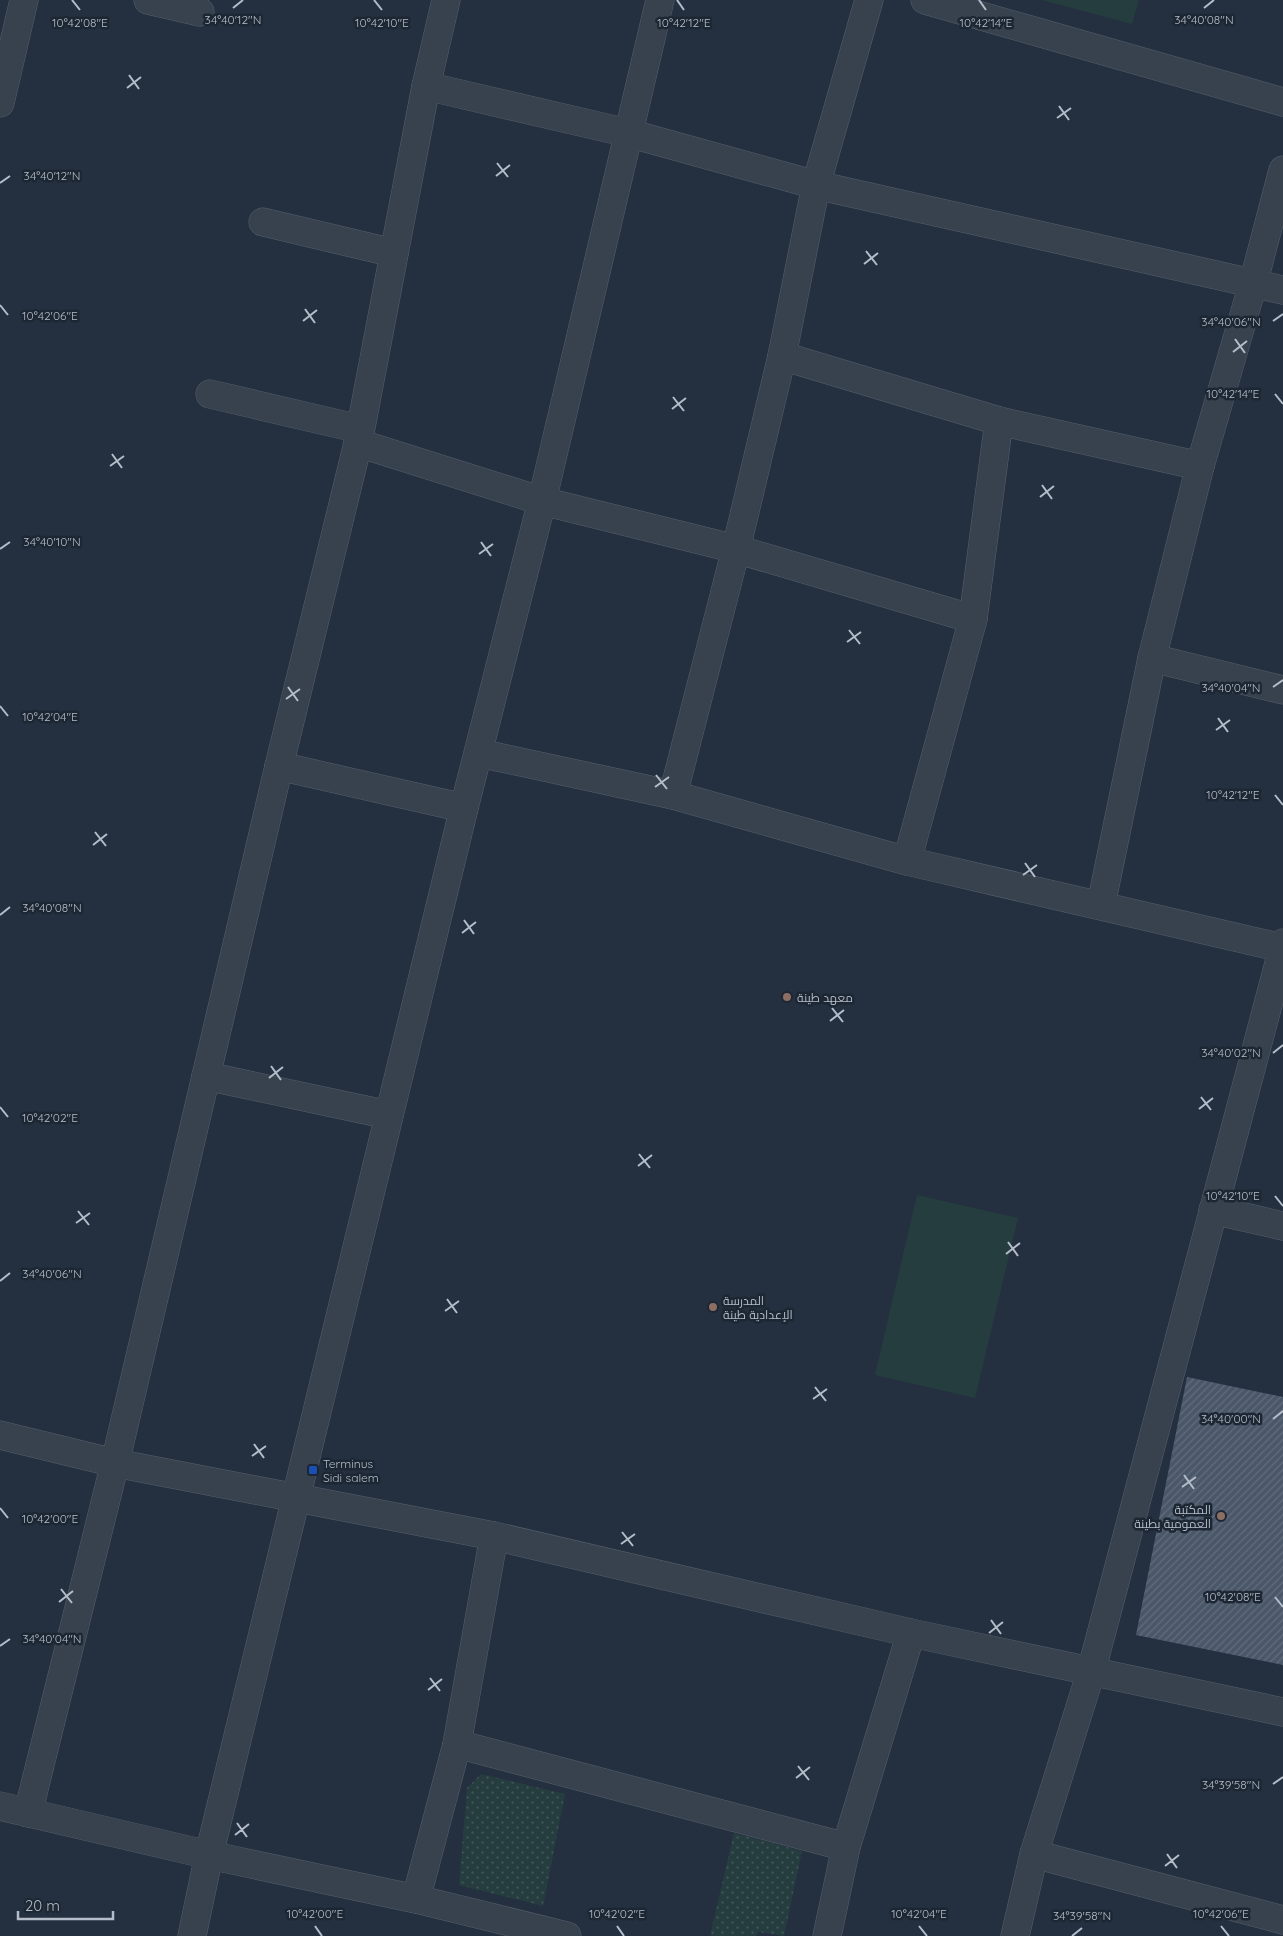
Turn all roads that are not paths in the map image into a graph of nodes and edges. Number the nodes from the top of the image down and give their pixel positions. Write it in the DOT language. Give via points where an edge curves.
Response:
graph roads {
  1 [pos="24,0"];
  2 [pos="148,0"];
  3 [pos="446,0"];
  4 [pos="660,0"];
  5 [pos="869,0"];
  6 [pos="925,0"];
  7 [pos="200,12"];
  8 [pos="426,86"];
  9 [pos="1283,102"];
  10 [pos="0,103"];
  11 [pos="628,134"];
  12 [pos="1283,170"];
  13 [pos="816,185"];
  14 [pos="263,222"];
  15 [pos="394,252"];
  16 [pos="1252,284"];
  17 [pos="1283,290"];
  18 [pos="782,356"];
  19 [pos="210,394"];
  20 [pos="999,421"];
  21 [pos="359,436"];
  22 [pos="1200,466"];
  23 [pos="542,501"];
  24 [pos="736,549"];
  25 [pos="973,618"];
  26 [pos="1152,658"];
  27 [pos="1283,690"];
  28 [pos="479,753"];
  29 [pos="279,766"];
  30 [pos="673,795"];
  31 [pos="464,808"];
  32 [pos="908,861"];
  33 [pos="1101,905"];
  34 [pos="1283,946"];
  35 [pos="206,1076"];
  36 [pos="389,1115"];
  37 [pos="1213,1210"];
  38 [pos="1283,1226"];
  39 [pos="0,1435"];
  40 [pos="114,1462"];
  41 [pos="296,1499"];
  42 [pos="494,1536"];
  43 [pos="911,1633"];
  44 [pos="1091,1672"];
  45 [pos="1283,1712"];
  46 [pos="457,1744"];
  47 [pos="0,1806"];
  48 [pos="28,1814"];
  49 [pos="846,1847"];
  50 [pos="1034,1854"];
  51 [pos="209,1855"];
  52 [pos="416,1898"];
  53 [pos="1283,1920"];
  54 [pos="192,1936"];
  55 [pos="567,1936"];
  56 [pos="827,1936"];
  57 [pos="1015,1936"];
  1 -- 10 [label="street"];
  2 -- 7 [label="street"];
  3 -- 8 [label="street"];
  4 -- 11 [label="street"];
  5 -- 13 [label="street"];
  6 -- 9 [label="street"];
  8 -- 11 [label="street"];
  8 -- 15 [label="street"];
  11 -- 13 [label="street"];
  11 -- 23 [label="street"];
  12 -- 16 [label="street"];
  13 -- 16 [label="street"];
  13 -- 18 [label="street"];
  14 -- 15 [label="street"];
  15 -- 21 [label="street"];
  16 -- 17 [label="street"];
  16 -- 22 [label="street"];
  18 -- 20 [label="street"];
  18 -- 24 [label="street"];
  19 -- 21 [label="street"];
  20 -- 22 [label="street"];
  20 -- 25 [label="street"];
  21 -- 23 [label="street"];
  21 -- 29 [label="street"];
  22 -- 26 [label="street"];
  23 -- 24 [label="street"];
  23 -- 28 [label="street"];
  24 -- 25 [label="street"];
  24 -- 30 [label="street"];
  25 -- 32 [label="street"];
  26 -- 27 [label="street"];
  26 -- 33 [label="street"];
  28 -- 30 [label="street"];
  28 -- 31 [label="street"];
  29 -- 31 [label="street"];
  29 -- 35 [label="street"];
  30 -- 32 [label="street"];
  31 -- 36 [label="street"];
  32 -- 33 [label="street"];
  33 -- 34 [label="street"];
  34 -- 37 [label="street"];
  35 -- 36 [label="street"];
  35 -- 40 [label="street"];
  36 -- 41 [label="street"];
  37 -- 38 [label="street"];
  37 -- 44 [label="street"];
  39 -- 40 [label="street"];
  40 -- 41 [label="street"];
  40 -- 48 [label="street"];
  41 -- 42 [label="street"];
  41 -- 51 [label="street"];
  42 -- 43 [label="street"];
  42 -- 46 [label="street"];
  43 -- 44 [label="street"];
  43 -- 49 [label="street"];
  44 -- 45 [label="street"];
  44 -- 50 [label="street"];
  46 -- 49 [label="street"];
  46 -- 52 [label="street"];
  47 -- 48 [label="street"];
  48 -- 51 [label="street"];
  49 -- 56 [label="street"];
  50 -- 53 [label="street"];
  50 -- 57 [label="street"];
  51 -- 52 [label="street"];
  51 -- 54 [label="street"];
  52 -- 55 [label="street"];
}
